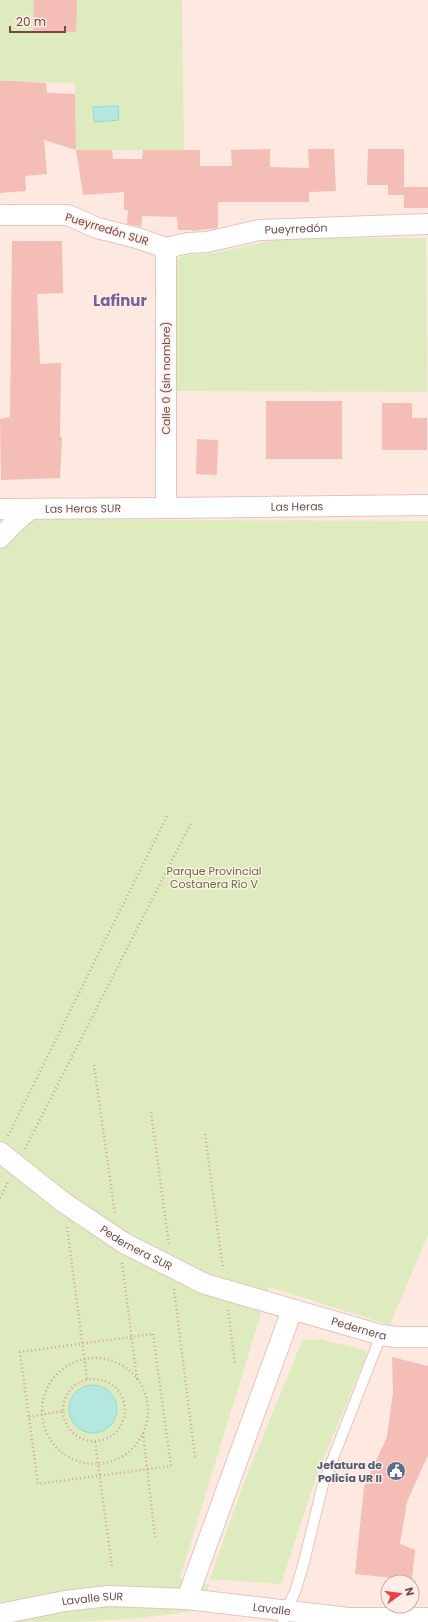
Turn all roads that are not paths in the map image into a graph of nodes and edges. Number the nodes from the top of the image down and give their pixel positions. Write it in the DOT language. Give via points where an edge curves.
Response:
graph roads {
  1 [pos="0,216"];
  2 [pos="428,224"];
  3 [pos="166,248"];
  4 [pos="428,505"];
  5 [pos="166,508"];
  6 [pos="0,509"];
  7 [pos="30,509"];
  8 [pos="0,538"];
  9 [pos="0,1152"];
  10 [pos="292,1310"];
  11 [pos="381,1335"];
  12 [pos="428,1337"];
  13 [pos="187,1599"];
  14 [pos="0,1614"];
  15 [pos="285,1616"];
  16 [pos="428,1618"];
  1 -- 3 [label="street, Pueyrredón SUR" via="68,215 97,228"];
  2 -- 3 [label="street, Pueyrredón" via="258,230"];
  3 -- 5 [label="street, Calle 0 (sin nombre)"];
  4 -- 5 [label="street, Las Heras"];
  5 -- 7 [label="street, Las Heras SUR"];
  6 -- 7 [label="street, Las Heras SUR"];
  7 -- 8 [label="street"];
  9 -- 10 [label="street, Pedernera SUR" via="63,1202 118,1240 205,1284"];
  10 -- 11 [label="street, Pedernera"];
  10 -- 13 [label="street"];
  11 -- 12 [label="street, Pedernera"];
  11 -- 15 [label="lane" via="323,1484 304,1562"];
  13 -- 14 [label="street, Lavalle SUR" via="109,1596 65,1601"];
  13 -- 15 [label="street, Lavalle"];
  15 -- 16 [label="street, Lavalle"];
}
